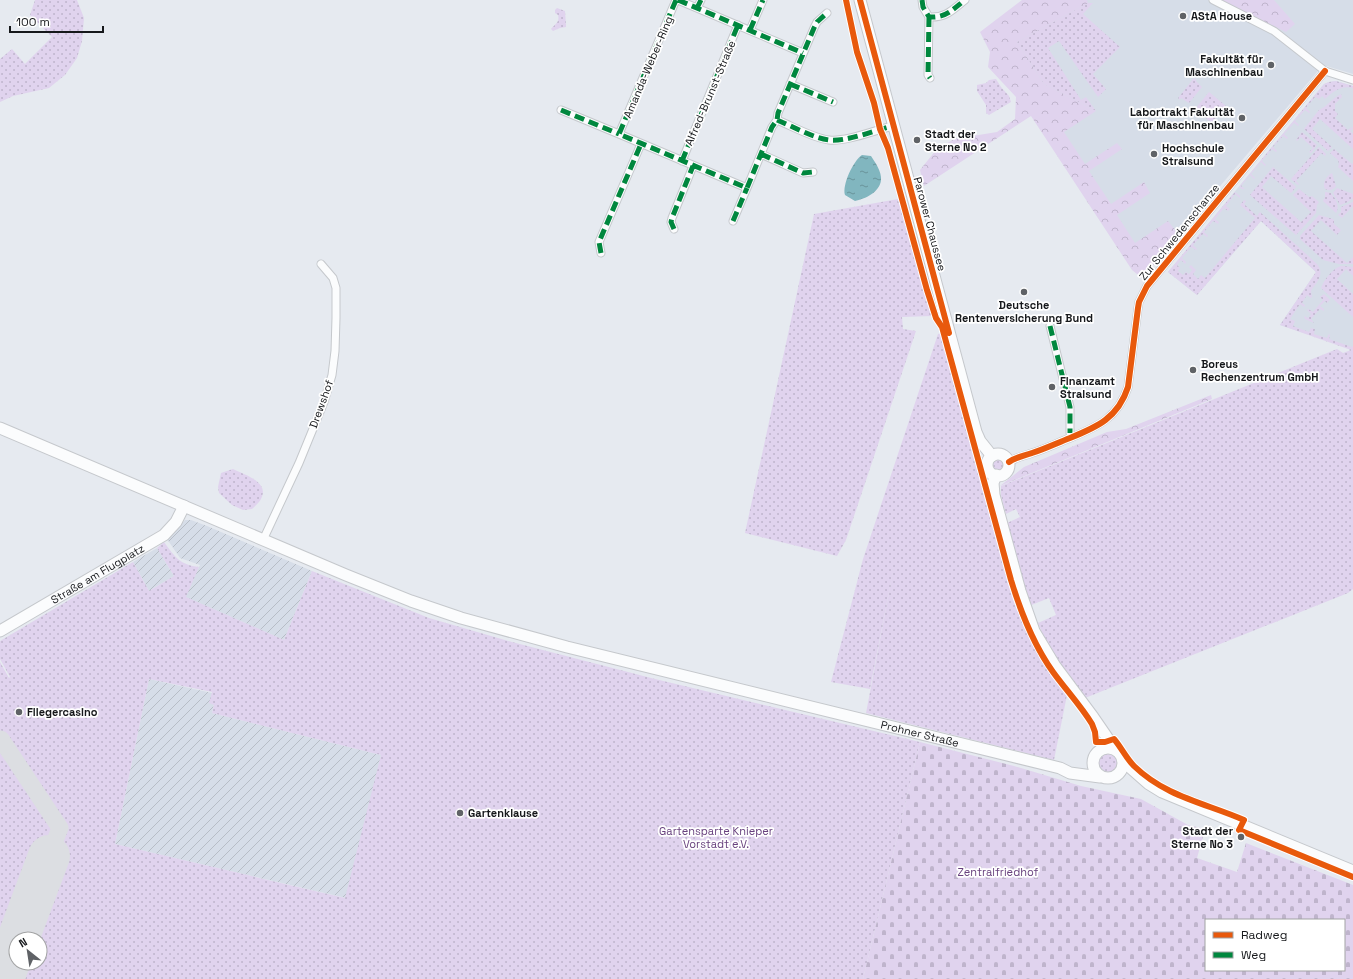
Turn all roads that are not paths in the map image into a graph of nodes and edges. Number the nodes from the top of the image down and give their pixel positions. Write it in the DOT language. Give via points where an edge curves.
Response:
graph roads {
  1 [pos="677,0"];
  2 [pos="701,0"];
  3 [pos="763,0"];
  4 [pos="860,0"];
  5 [pos="922,0"];
  6 [pos="965,0"];
  7 [pos="1213,0"];
  8 [pos="697,8"];
  9 [pos="827,13"];
  10 [pos="929,17"];
  11 [pos="738,25"];
  12 [pos="750,30"];
  13 [pos="803,53"];
  14 [pos="1325,71"];
  15 [pos="930,78"];
  16 [pos="1353,80"];
  17 [pos="790,84"];
  18 [pos="833,102"];
  19 [pos="561,110"];
  20 [pos="777,120"];
  21 [pos="893,126"];
  22 [pos="620,134"];
  23 [pos="641,144"];
  24 [pos="761,154"];
  25 [pos="682,161"];
  26 [pos="693,166"];
  27 [pos="813,172"];
  28 [pos="747,188"];
  29 [pos="733,221"];
  30 [pos="674,229"];
  31 [pos="601,253"];
  32 [pos="321,264"];
  33 [pos="1050,326"];
  34 [pos="0,428"];
  35 [pos="1070,433"];
  36 [pos="992,456"];
  37 [pos="1009,462"];
  38 [pos="996,475"];
  39 [pos="184,506"];
  40 [pos="263,540"];
  41 [pos="0,631"];
  42 [pos="1098,724"];
  43 [pos="1115,749"];
  44 [pos="1096,756"];
  45 [pos="1124,762"];
  46 [pos="1060,768"];
  47 [pos="1120,773"];
  48 [pos="1100,777"];
  49 [pos="1148,784"];
  50 [pos="1353,871"];
  1 -- 8 [label="street, Amanda-Weber-Ring"];
  1 -- 22 [label="street, Amanda-Weber-Ring"];
  2 -- 8 [label="street"];
  3 -- 12 [label="street"];
  4 -- 21 [label="main road, Parower Chaussee"];
  5 -- 10 [label="street"];
  6 -- 10 [label="street" via="945,16"];
  7 -- 14 [label="street" via="1274,31"];
  8 -- 11 [label="street, Amanda-Weber-Ring"];
  9 -- 13 [label="street" via="817,22"];
  10 -- 15 [label="street"];
  11 -- 12 [label="street, Amanda-Weber-Ring"];
  11 -- 25 [label="street, Alfred-Brunst-Straße"];
  12 -- 13 [label="street, Amanda-Weber-Ring"];
  13 -- 17 [label="street"];
  14 -- 16 [label="street"];
  14 -- 37 [label="street, Zur Schwedenschanze" via="1147,286 1139,302 1128,387 1114,414 1092,428"];
  17 -- 18 [label="street"];
  17 -- 20 [label="street"];
  19 -- 22 [label="street"];
  20 -- 21 [label="street" via="820,138 833,140"];
  20 -- 24 [label="street"];
  21 -- 36 [label="main road, Parower Chaussee" via="976,432"];
  22 -- 23 [label="street"];
  23 -- 25 [label="street"];
  23 -- 31 [label="street" via="599,242"];
  24 -- 27 [label="street" via="803,173"];
  24 -- 28 [label="street"];
  25 -- 26 [label="street"];
  26 -- 28 [label="street"];
  26 -- 30 [label="street" via="672,218"];
  28 -- 29 [label="street"];
  32 -- 40 [label="street, Drewshof" via="333,278 336,288 332,375 324,402"];
  33 -- 35 [label="street" via="1070,407"];
  34 -- 39 [label="main road, Prohner Straße"];
  36 -- 37 [label="main road" via="1002,454"];
  36 -- 38 [label="main road" via="988,462 988,469"];
  37 -- 38 [label="main road" via="1006,472 1000,476"];
  38 -- 42 [label="main road" via="993,483 994,495 1030,619 1055,666"];
  39 -- 40 [label="main road, Prohner Straße"];
  39 -- 41 [label="main road, Straße am Flugplatz" via="176,522 164,535"];
  40 -- 46 [label="main road, Prohner Straße" via="416,603 461,618 567,648"];
  42 -- 43 [label="main road"];
  42 -- 44 [label="main road"];
  43 -- 44 [label="main road" via="1108,748"];
  43 -- 45 [label="main road"];
  44 -- 46 [label="main road, Prohner Straße" via="1087,764 1075,768"];
  44 -- 48 [label="main road" via="1093,767"];
  45 -- 47 [label="main road"];
  45 -- 49 [label="main road"];
  46 -- 48 [label="main road, Prohner Straße"];
  47 -- 48 [label="main road" via="1111,779"];
  47 -- 49 [label="main road"];
  49 -- 50 [label="main road" via="1187,803"];
}
